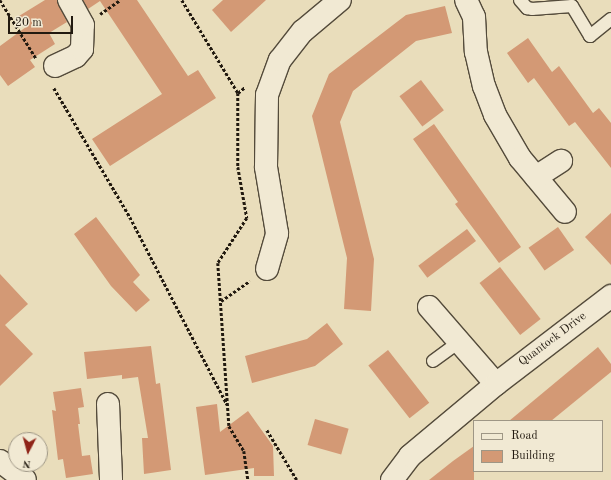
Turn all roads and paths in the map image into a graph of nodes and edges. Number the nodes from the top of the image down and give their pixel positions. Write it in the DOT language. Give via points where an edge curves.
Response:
graph roads {
  1 [pos="0,0"];
  2 [pos="68,0"];
  3 [pos="182,0"];
  4 [pos="340,0"];
  5 [pos="466,0"];
  6 [pos="520,0"];
  7 [pos="576,3"];
  8 [pos="611,19"];
  9 [pos="48,70"];
  10 [pos="562,161"];
  11 [pos="536,177"];
  12 [pos="565,212"];
  13 [pos="267,269"];
  14 [pos="611,296"];
  15 [pos="221,301"];
  16 [pos="429,307"];
  17 [pos="459,342"];
  18 [pos="433,361"];
  19 [pos="496,384"];
  20 [pos="108,404"];
  21 [pos="228,406"];
  22 [pos="267,430"];
  23 [pos="0,461"];
  24 [pos="25,480"];
  25 [pos="111,480"];
  26 [pos="248,480"];
  27 [pos="297,480"];
  28 [pos="392,480"];
  1 -- 9 [label="path"];
  2 -- 9 [label="street" via="85,31 82,49 76,56"];
  3 -- 15 [label="path" via="238,93 238,167 247,218 218,263"];
  4 -- 13 [label="street" via="303,31 280,60 267,95 266,167 277,233"];
  5 -- 11 [label="street" via="474,17 476,52 484,86 496,115 520,158"];
  6 -- 7 [label="lane" via="532,10"];
  7 -- 8 [label="lane" via="590,36"];
  9 -- 21 [label="path" via="130,217"];
  10 -- 11 [label="street"];
  11 -- 12 [label="street"];
  13 -- 15 [label="path"];
  14 -- 19 [label="street, Quantock Drive"];
  15 -- 21 [label="path"];
  16 -- 17 [label="street"];
  17 -- 18 [label="lane"];
  17 -- 19 [label="street"];
  19 -- 28 [label="street, Quantock Drive" via="410,456"];
  20 -- 25 [label="street"];
  21 -- 26 [label="path" via="229,426 244,451"];
  22 -- 27 [label="path"];
  23 -- 24 [label="street"];
}
